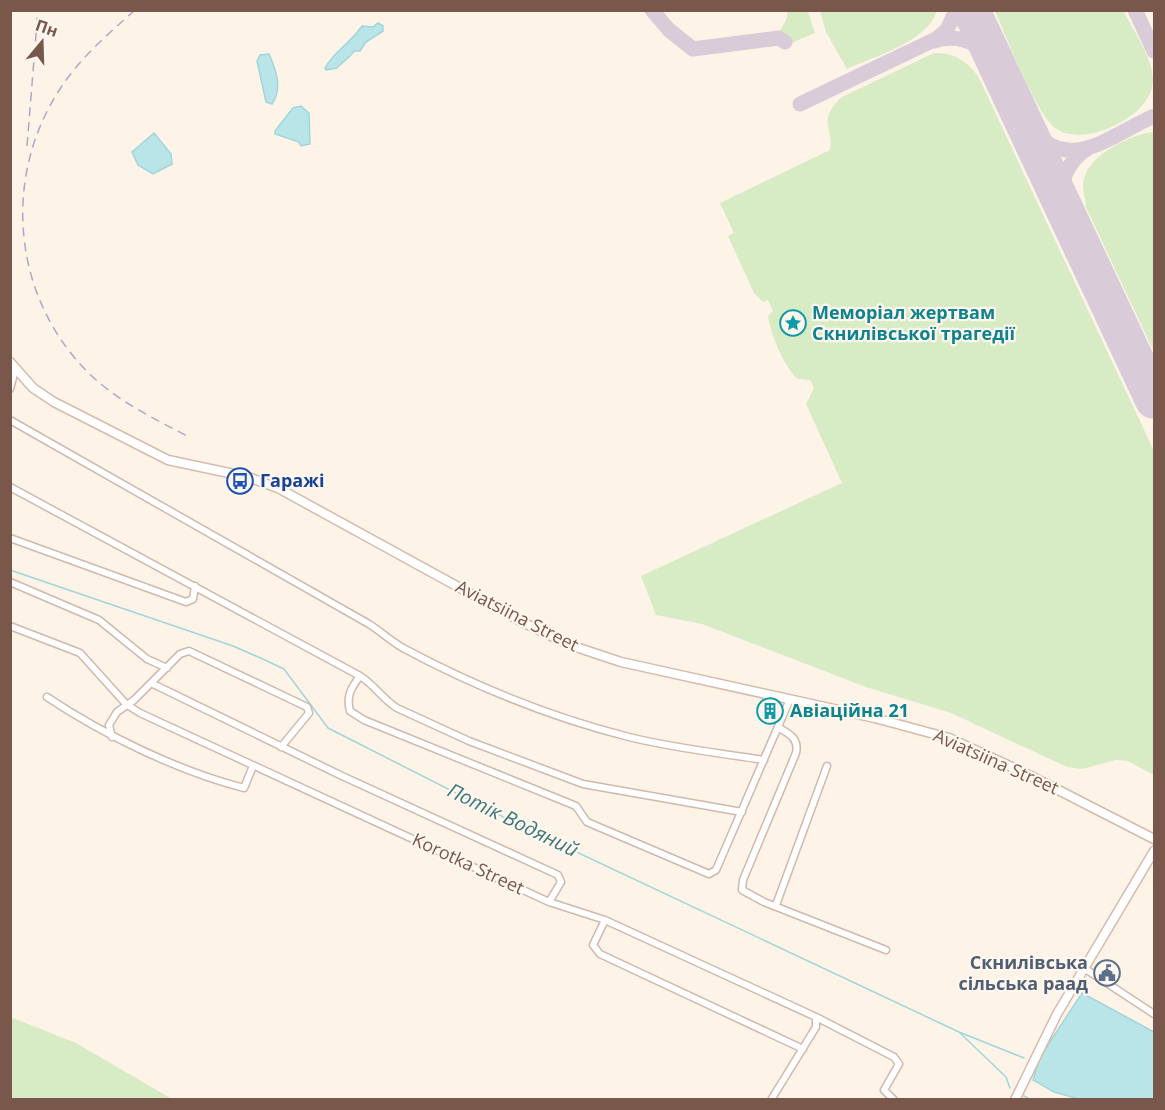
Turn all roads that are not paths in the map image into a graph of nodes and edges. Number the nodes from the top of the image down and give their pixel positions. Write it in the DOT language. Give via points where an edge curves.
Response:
graph roads {
  1 [pos="13,366"];
  2 [pos="10,389"];
  3 [pos="10,420"];
  4 [pos="10,487"];
  5 [pos="10,538"];
  6 [pos="10,582"];
  7 [pos="195,586"];
  8 [pos="10,626"];
  9 [pos="166,668"];
  10 [pos="360,676"];
  11 [pos="151,683"];
  12 [pos="47,697"];
  13 [pos="790,699"];
  14 [pos="126,704"];
  15 [pos="778,728"];
  16 [pos="112,737"];
  17 [pos="281,747"];
  18 [pos="764,760"];
  19 [pos="253,766"];
  20 [pos="827,766"];
  21 [pos="742,812"];
  22 [pos="1155,839"];
  23 [pos="1155,851"];
  24 [pos="549,902"];
  25 [pos="776,905"];
  26 [pos="605,920"];
  27 [pos="886,950"];
  28 [pos="1084,968"];
  29 [pos="1155,1014"];
  30 [pos="816,1017"];
  31 [pos="803,1049"];
  32 [pos="771,1100"];
  33 [pos="894,1100"];
  34 [pos="1015,1100"];
  1 -- 2 [label="street"];
  1 -- 13 [label="street, Aviatsiina Street" via="33,388 54,402 168,460 248,477 278,488 570,645 643,668"];
  3 -- 18 [label="street" via="369,624 401,647 470,680 519,702 590,726"];
  4 -- 7 [label="street"];
  5 -- 7 [label="street" via="186,602 193,599"];
  6 -- 9 [label="street" via="99,620 147,659"];
  7 -- 10 [label="street"];
  8 -- 14 [label="street, Korotka Street" via="80,653"];
  9 -- 11 [label="street"];
  9 -- 17 [label="street" via="182,652 189,651 308,707 309,714"];
  10 -- 21 [label="street" via="397,708 469,741 584,784"];
  10 -- 21 [label="street" via="347,702 350,711 364,720 576,806 586,822 709,874 716,870"];
  11 -- 14 [label="street"];
  11 -- 17 [label="street"];
  12 -- 16 [label="street"];
  13 -- 15 [label="street"];
  13 -- 22 [label="street, Aviatsiina Street" via="949,738"];
  14 -- 16 [label="street" via="112,719"];
  14 -- 19 [label="street, Korotka Street"];
  15 -- 18 [label="street"];
  15 -- 25 [label="street" via="791,734 797,743 796,753 742,885 745,894"];
  16 -- 19 [label="street" via="243,788"];
  17 -- 24 [label="street" via="558,875 561,882"];
  18 -- 21 [label="street"];
  19 -- 24 [label="street, Korotka Street"];
  20 -- 25 [label="street"];
  23 -- 28 [label="street"];
  24 -- 26 [label="street, Korotka Street"];
  25 -- 27 [label="street"];
  26 -- 30 [label="street, Korotka Street"];
  26 -- 31 [label="street" via="594,945 600,954"];
  28 -- 29 [label="street"];
  28 -- 34 [label="street"];
  30 -- 31 [label="street" via="816,1027"];
  30 -- 33 [label="street, Korotka Street" via="898,1061 884,1090"];
  31 -- 32 [label="street"];
}
